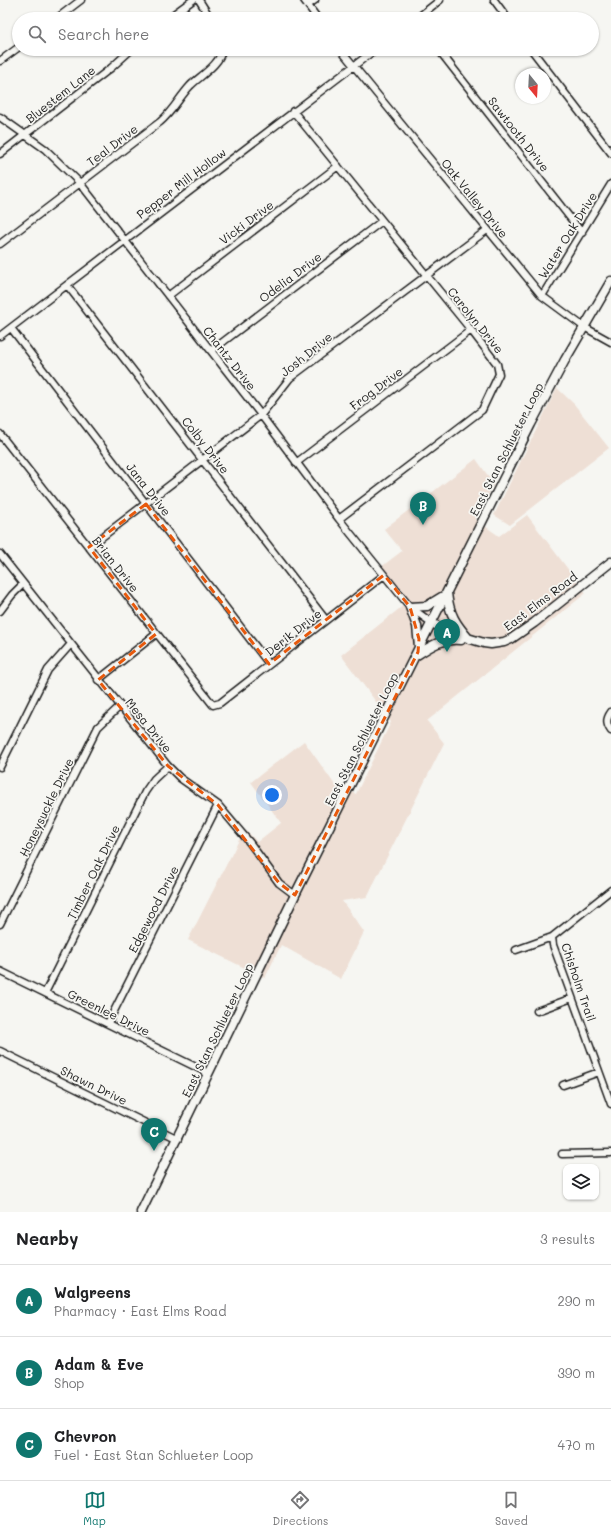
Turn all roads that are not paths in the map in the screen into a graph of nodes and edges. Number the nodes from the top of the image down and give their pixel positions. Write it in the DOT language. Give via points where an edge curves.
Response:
graph roads {
  1 [pos="81,0"];
  2 [pos="193,0"];
  3 [pos="199,0"];
  4 [pos="315,0"];
  5 [pos="440,0"];
  6 [pos="494,0"];
  7 [pos="306,3"];
  8 [pos="65,12"];
  9 [pos="177,12"];
  10 [pos="207,12"];
  11 [pos="313,12"];
  12 [pos="425,12"];
  13 [pos="503,12"];
  14 [pos="12,52"];
  15 [pos="124,56"];
  16 [pos="220,56"];
  17 [pos="345,56"];
  18 [pos="367,56"];
  19 [pos="443,56"];
  20 [pos="536,56"];
  21 [pos="0,61"];
  22 [pos="353,66"];
  23 [pos="293,111"];
  24 [pos="0,117"];
  25 [pos="26,135"];
  26 [pos="611,153"];
  27 [pos="0,154"];
  28 [pos="338,166"];
  29 [pos="80,184"];
  30 [pos="611,184"];
  31 [pos="382,221"];
  32 [pos="486,230"];
  33 [pos="582,233"];
  34 [pos="124,240"];
  35 [pos="0,244"];
  36 [pos="426,275"];
  37 [pos="611,282"];
  38 [pos="67,285"];
  39 [pos="168,296"];
  40 [pos="542,296"];
  41 [pos="584,327"];
  42 [pos="11,328"];
  43 [pos="471,330"];
  44 [pos="0,336"];
  45 [pos="611,342"];
  46 [pos="211,351"];
  47 [pos="261,415"];
  48 [pos="0,434"];
  49 [pos="203,460"];
  50 [pos="296,463"];
  51 [pos="146,504"];
  52 [pos="339,519"];
  53 [pos="89,547"];
  54 [pos="0,554"];
  55 [pos="611,562"];
  56 [pos="384,575"];
  57 [pos="23,584"];
  58 [pos="447,593"];
  59 [pos="410,607"];
  60 [pos="0,611"];
  61 [pos="326,620"];
  62 [pos="432,623"];
  63 [pos="156,634"];
  64 [pos="470,640"];
  65 [pos="71,644"];
  66 [pos="417,654"];
  67 [pos="269,664"];
  68 [pos="98,680"];
  69 [pos="215,705"];
  70 [pos="119,707"];
  71 [pos="611,712"];
  72 [pos="611,731"];
  73 [pos="168,766"];
  74 [pos="0,767"];
  75 [pos="218,805"];
  76 [pos="610,893"];
  77 [pos="295,895"];
  78 [pos="0,924"];
  79 [pos="552,938"];
  80 [pos="516,950"];
  81 [pos="0,971"];
  82 [pos="45,993"];
  83 [pos="572,998"];
  84 [pos="537,1011"];
  85 [pos="108,1023"];
  86 [pos="0,1051"];
  87 [pos="599,1072"];
  88 [pos="208,1073"];
  89 [pos="562,1085"];
  90 [pos="611,1104"];
  91 [pos="178,1139"];
  92 [pos="611,1153"];
  93 [pos="562,1154"];
  94 [pos="141,1212"];
  1 -- 8 [label="street"];
  2 -- 9 [label="street"];
  3 -- 10 [label="street"];
  4 -- 7 [label="street"];
  5 -- 12 [label="street"];
  6 -- 13 [label="street"];
  7 -- 11 [label="street"];
  14 -- 21 [label="street"];
  15 -- 25 [label="street, Bluestem Lane"];
  16 -- 29 [label="street, Teal Drive" via="190,86 168,116"];
  17 -- 22 [label="street, Oak Valley Drive"];
  18 -- 22 [label="street, Pepper Mill Hollow"];
  19 -- 33 [label="street, Sawtooth Drive"];
  20 -- 26 [label="street"];
  22 -- 23 [label="street, Pepper Mill Hollow"];
  22 -- 32 [label="street, Oak Valley Drive"];
  23 -- 28 [label="street, Carolyn Drive"];
  23 -- 34 [label="street, Pepper Mill Hollow"];
  24 -- 25 [label="street, Chantz Drive"];
  25 -- 27 [label="street, Bluestem Lane"];
  25 -- 29 [label="street, Chantz Drive" via="45,149"];
  28 -- 31 [label="street, Carolyn Drive"];
  28 -- 39 [label="street, Vicki Drive"];
  29 -- 34 [label="street, Chantz Drive"];
  29 -- 35 [label="street, Teal Drive"];
  30 -- 33 [label="street, Water Oak Drive"];
  31 -- 36 [label="street, Carolyn Drive"];
  31 -- 46 [label="street, Odelia Drive"];
  32 -- 36 [label="street, Josh Drive"];
  32 -- 40 [label="street, Oak Valley Drive"];
  33 -- 40 [label="street, Water Oak Drive"];
  34 -- 38 [label="street, Pepper Mill Hollow"];
  34 -- 39 [label="street, Chantz Drive"];
  36 -- 43 [label="street, Carolyn Drive"];
  36 -- 47 [label="street, Josh Drive" via="290,378"];
  37 -- 41 [label="main road, East Stan Schlueter Loop"];
  38 -- 42 [label="street, Pepper Mill Hollow"];
  38 -- 49 [label="street, Colby Drive"];
  39 -- 46 [label="street, Chantz Drive"];
  40 -- 41 [label="street, Oak Valley Drive"];
  41 -- 45 [label="street, Oak Valley Drive"];
  41 -- 58 [label="main road, East Stan Schlueter Loop" via="534,418"];
  42 -- 44 [label="street, Pepper Mill Hollow"];
  42 -- 51 [label="street, Jana Drive"];
  43 -- 50 [label="street, Frog Drive"];
  43 -- 52 [label="street, Carolyn Drive" via="497,364 499,374 482,410"];
  46 -- 47 [label="street, Chantz Drive"];
  47 -- 49 [label="street, Josh Drive"];
  47 -- 50 [label="street, Chantz Drive"];
  48 -- 53 [label="street, Brian Drive"];
  49 -- 51 [label="street, Josh Drive"];
  49 -- 61 [label="street, Colby Drive"];
  50 -- 52 [label="street, Chantz Drive"];
  51 -- 53 [label="street, Josh Drive"];
  51 -- 67 [label="street, Jana Drive"];
  52 -- 56 [label="street, Chantz Drive"];
  53 -- 63 [label="street, Brian Drive"];
  54 -- 57 [label="street, Mesa Drive"];
  55 -- 64 [label="main road, East Elms Road" via="511,639 491,644"];
  56 -- 59 [label="street, Chantz Drive"];
  56 -- 61 [label="street, Derik Drive"];
  57 -- 60 [label="street"];
  57 -- 65 [label="street, Mesa Drive"];
  58 -- 59 [label="main road" via="427,606"];
  58 -- 62 [label="main road, East Stan Schlueter Loop"];
  58 -- 64 [label="main road" via="448,608 453,620"];
  59 -- 62 [label="street, Chantz Drive"];
  59 -- 66 [label="main road" via="419,639"];
  61 -- 67 [label="street, Derik Drive"];
  62 -- 64 [label="main road, East Elms Road"];
  62 -- 66 [label="main road, East Stan Schlueter Loop"];
  63 -- 68 [label="street"];
  63 -- 69 [label="street, Brian Drive"];
  64 -- 66 [label="main road" via="445,640"];
  65 -- 68 [label="street, Mesa Drive"];
  65 -- 74 [label="street" via="48,670"];
  66 -- 77 [label="main road, East Stan Schlueter Loop"];
  67 -- 69 [label="street, Derik Drive"];
  68 -- 70 [label="street, Mesa Drive"];
  70 -- 73 [label="street, Mesa Drive"];
  70 -- 78 [label="street, Honeysuckle Drive" via="98,727"];
  71 -- 72 [label="street" via="607,719"];
  73 -- 75 [label="street, Mesa Drive" via="180,778"];
  73 -- 82 [label="street, Timber Oak Drive" via="145,792"];
  75 -- 77 [label="street, Mesa Drive" via="279,883"];
  75 -- 85 [label="street, Edgewood Drive"];
  76 -- 79 [label="street, Chisholm Trail"];
  77 -- 88 [label="main road, East Stan Schlueter Loop"];
  79 -- 80 [label="street"];
  79 -- 83 [label="street, Chisholm Trail"];
  81 -- 82 [label="street, Greenlee Drive"];
  82 -- 85 [label="street, Greenlee Drive"];
  83 -- 84 [label="street"];
  83 -- 87 [label="street, Chisholm Trail"];
  85 -- 88 [label="street, Greenlee Drive"];
  86 -- 91 [label="street, Shawn Drive"];
  87 -- 89 [label="street"];
  87 -- 90 [label="street, Chisholm Trail"];
  88 -- 91 [label="main road, East Stan Schlueter Loop"];
  91 -- 94 [label="main road, East Stan Schlueter Loop"];
  92 -- 93 [label="street"];
}
